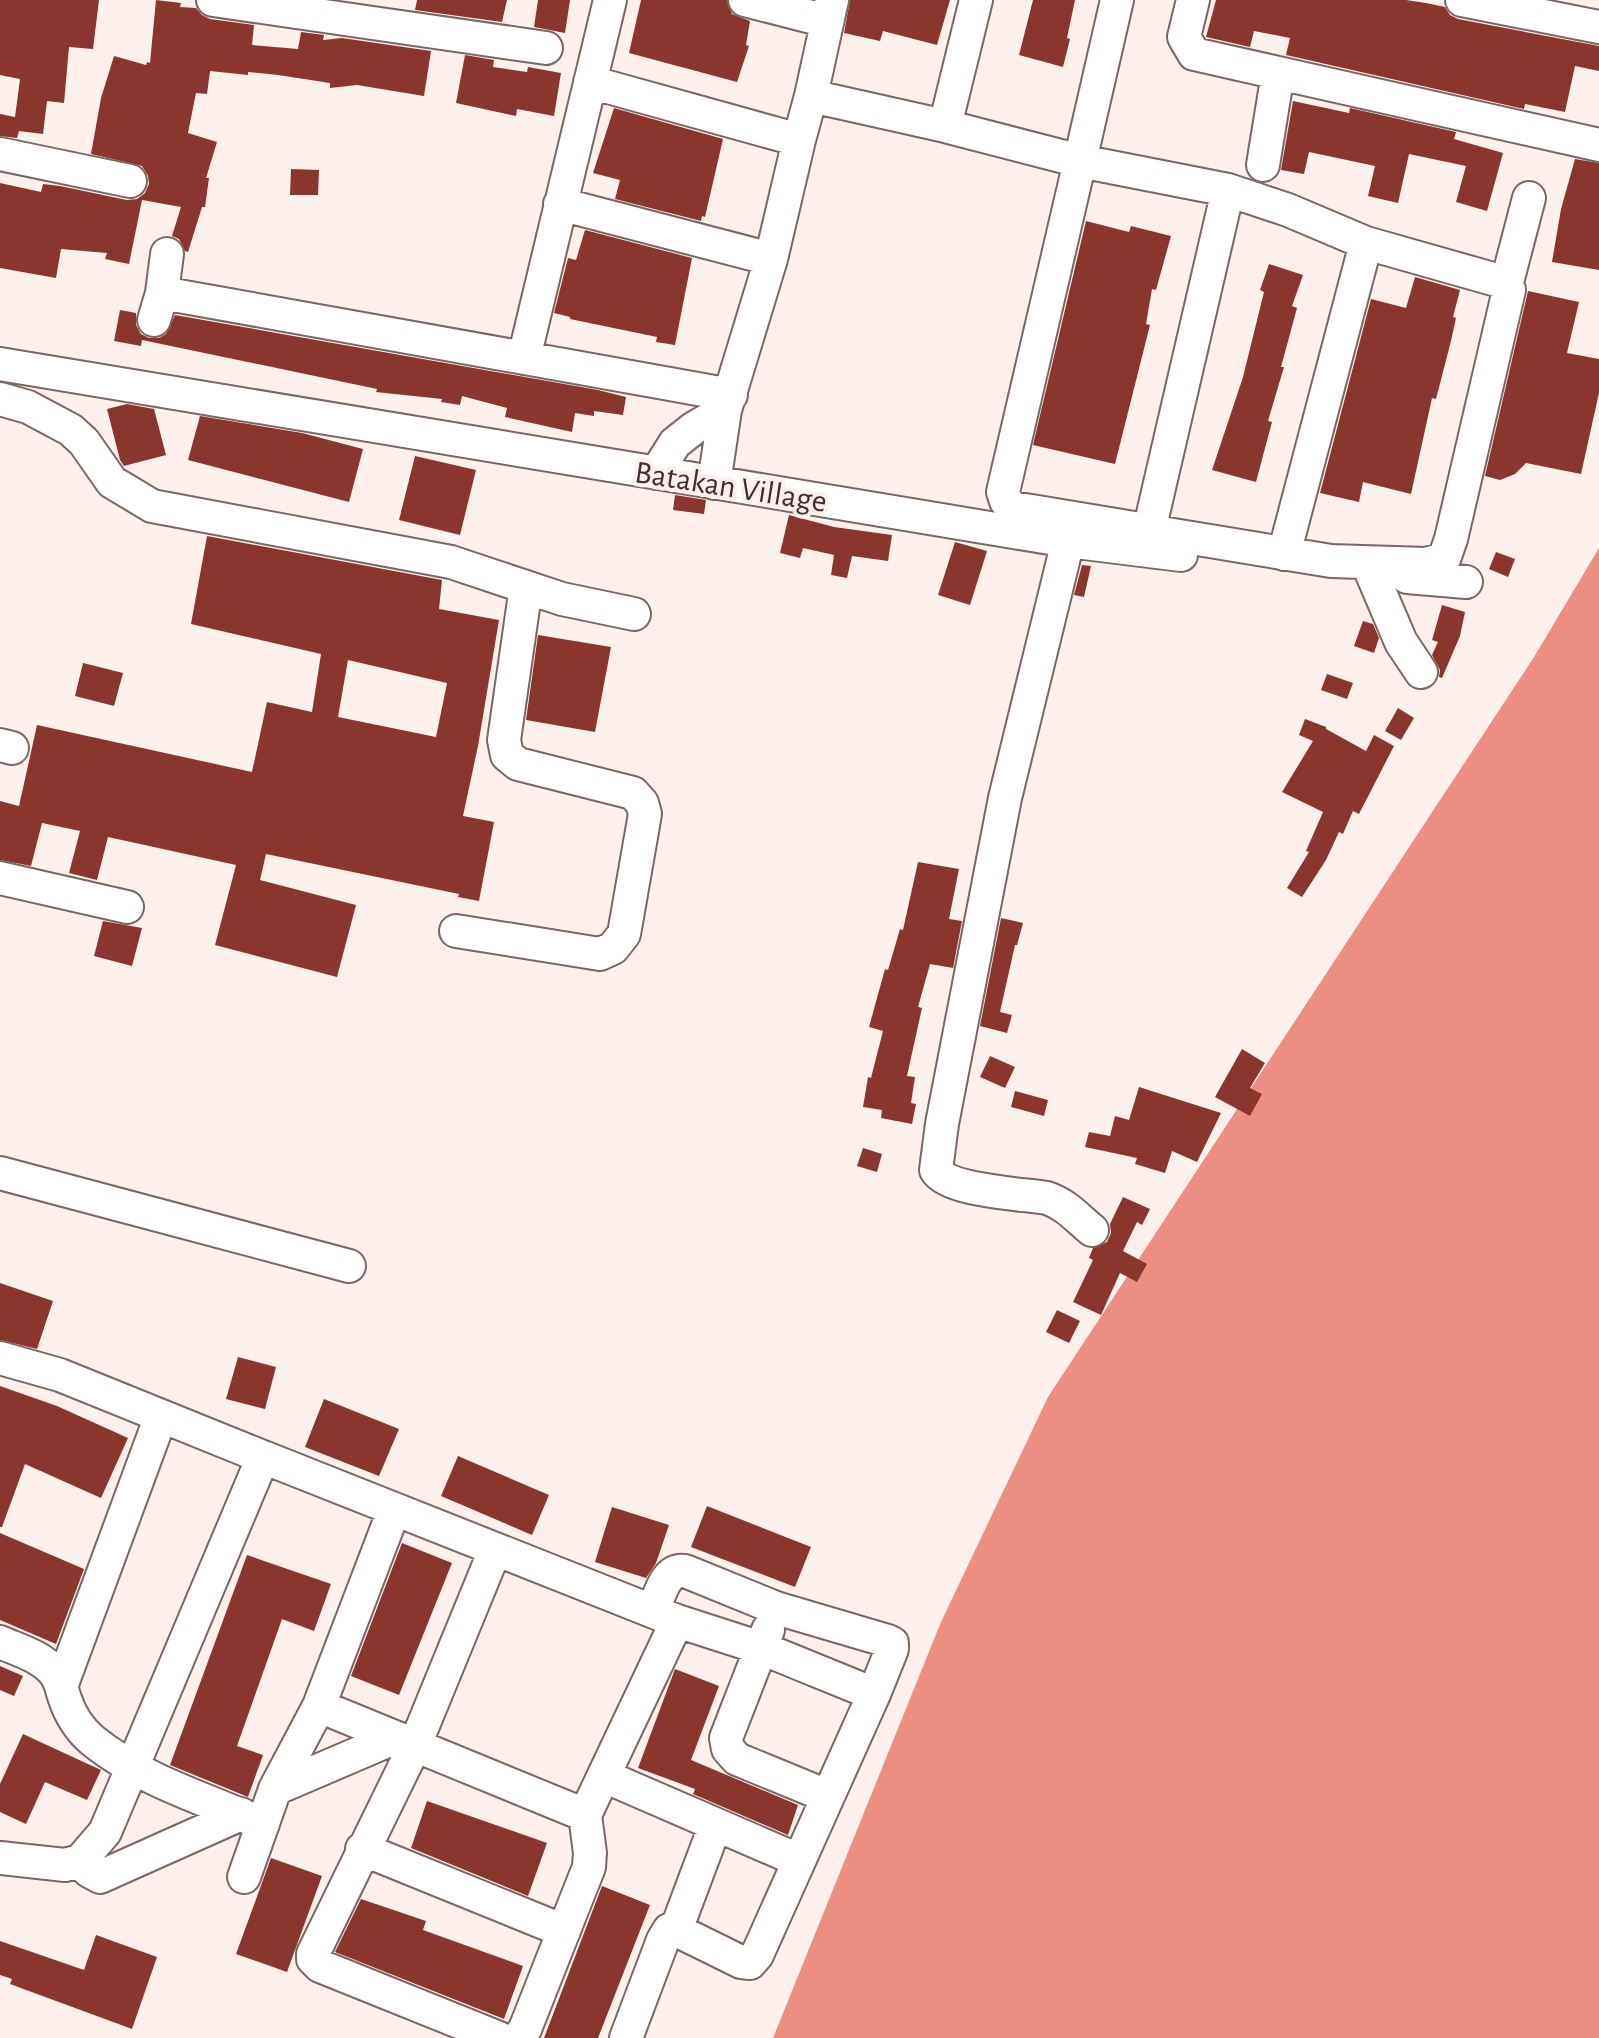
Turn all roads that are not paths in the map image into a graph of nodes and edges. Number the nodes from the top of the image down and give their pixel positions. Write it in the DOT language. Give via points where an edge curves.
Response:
graph roads {
  1 [pos="213,0"];
  2 [pos="610,0"];
  3 [pos="745,0"];
  4 [pos="976,0"];
  5 [pos="1117,0"];
  6 [pos="1193,0"];
  7 [pos="1462,0"];
  8 [pos="830,10"];
  9 [pos="1599,27"];
  10 [pos="546,48"];
  11 [pos="1278,73"];
  12 [pos="590,82"];
  13 [pos="811,96"];
  14 [pos="945,126"];
  15 [pos="799,140"];
  16 [pos="1599,145"];
  17 [pos="0,154"];
  18 [pos="1080,161"];
  19 [pos="1263,165"];
  20 [pos="130,181"];
  21 [pos="1228,190"];
  22 [pos="1529,198"];
  23 [pos="560,204"];
  24 [pos="1366,243"];
  25 [pos="167,254"];
  26 [pos="771,259"];
  27 [pos="1506,286"];
  28 [pos="524,358"];
  29 [pos="0,364"];
  30 [pos="0,399"];
  31 [pos="728,402"];
  32 [pos="656,473"];
  33 [pos="714,483"];
  34 [pos="1149,531"];
  35 [pos="1068,541"];
  36 [pos="1284,554"];
  37 [pos="1374,582"];
  38 [pos="1466,582"];
  39 [pos="526,587"];
  40 [pos="634,614"];
  41 [pos="1421,672"];
  42 [pos="0,878"];
  43 [pos="127,907"];
  44 [pos="456,931"];
  45 [pos="0,1173"];
  46 [pos="1092,1230"];
  47 [pos="349,1266"];
  48 [pos="0,1358"];
  49 [pos="161,1416"];
  50 [pos="263,1457"];
  51 [pos="394,1510"];
  52 [pos="495,1550"];
  53 [pos="776,1608"];
  54 [pos="665,1616"];
  55 [pos="0,1642"];
  56 [pos="761,1648"];
  57 [pos="62,1684"];
  58 [pos="874,1694"];
  59 [pos="319,1706"];
  60 [pos="404,1742"];
  61 [pos="132,1768"];
  62 [pos="604,1776"];
  63 [pos="275,1789"];
  64 [pos="827,1796"];
  65 [pos="585,1815"];
  66 [pos="252,1819"];
  67 [pos="715,1826"];
  68 [pos="362,1849"];
  69 [pos="0,1858"];
  70 [pos="798,1860"];
  71 [pos="80,1861"];
  72 [pos="244,1877"];
  73 [pos="676,1930"];
  74 [pos="564,1931"];
  75 [pos="499,2038"];
  76 [pos="518,2038"];
  77 [pos="626,2038"];
  1 -- 10 [label="street"];
  2 -- 12 [label="street"];
  3 -- 8 [label="street"];
  4 -- 14 [label="street"];
  5 -- 18 [label="street"];
  6 -- 11 [label="street" via="1184,37 1194,54"];
  7 -- 9 [label="street"];
  8 -- 13 [label="street"];
  11 -- 16 [label="street"];
  11 -- 19 [label="street"];
  12 -- 15 [label="street"];
  12 -- 23 [label="street"];
  13 -- 14 [label="street"];
  13 -- 15 [label="street"];
  14 -- 18 [label="street"];
  15 -- 26 [label="street"];
  17 -- 20 [label="street"];
  18 -- 21 [label="street"];
  18 -- 34 [label="street" via="1003,492 1013,508"];
  21 -- 24 [label="street"];
  21 -- 34 [label="street"];
  22 -- 27 [label="street"];
  23 -- 26 [label="street"];
  23 -- 28 [label="street"];
  24 -- 27 [label="street"];
  24 -- 36 [label="street"];
  25 -- 28 [label="street" via="158,306"];
  26 -- 31 [label="street"];
  27 -- 36 [label="street" via="1510,295 1444,559 1426,564"];
  28 -- 31 [label="street"];
  29 -- 32 [label="street, Batakan Village"];
  30 -- 39 [label="street" via="71,430 112,482 152,506 451,562"];
  31 -- 32 [label="street" via="675,443"];
  31 -- 33 [label="street"];
  32 -- 33 [label="street, Batakan Village"];
  33 -- 35 [label="street, Batakan Village"];
  34 -- 36 [label="street"];
  35 -- 37 [label="street, Batakan Village"];
  35 -- 46 [label="street" via="1005,798 936,1170 947,1181 1059,1202"];
  37 -- 38 [label="street, Batakan Village"];
  37 -- 41 [label="street"];
  39 -- 40 [label="street"];
  39 -- 44 [label="street" via="504,740 507,755 518,764 633,793 642,803 645,814 624,934 600,954"];
  42 -- 43 [label="street"];
  45 -- 47 [label="street"];
  48 -- 49 [label="street" via="60,1375"];
  49 -- 50 [label="street"];
  49 -- 57 [label="street"];
  50 -- 51 [label="street"];
  50 -- 61 [label="street"];
  51 -- 52 [label="street"];
  51 -- 59 [label="street"];
  52 -- 54 [label="street"];
  52 -- 60 [label="street"];
  53 -- 54 [label="street" via="679,1570 669,1575"];
  53 -- 56 [label="street"];
  53 -- 58 [label="street" via="892,1643"];
  54 -- 56 [label="street"];
  54 -- 62 [label="street"];
  55 -- 57 [label="street" via="41,1660"];
  56 -- 58 [label="street"];
  56 -- 64 [label="street" via="726,1738 728,1749 737,1759"];
  57 -- 61 [label="street" via="75,1720 89,1737"];
  58 -- 64 [label="street"];
  59 -- 60 [label="street"];
  59 -- 63 [label="street"];
  60 -- 63 [label="street"];
  60 -- 65 [label="street"];
  60 -- 68 [label="street"];
  61 -- 66 [label="street"];
  61 -- 71 [label="street" via="105,1832"];
  62 -- 65 [label="street"];
  62 -- 67 [label="street"];
  63 -- 66 [label="street"];
  64 -- 70 [label="street"];
  65 -- 74 [label="street" via="589,1867"];
  66 -- 71 [label="street" via="100,1877"];
  66 -- 72 [label="street"];
  67 -- 70 [label="street"];
  67 -- 73 [label="street"];
  68 -- 74 [label="street"];
  68 -- 75 [label="street" via="313,1959"];
  69 -- 71 [label="street" via="51,1865"];
  70 -- 73 [label="street" via="750,1963"];
  73 -- 77 [label="street" via="665,1935"];
  74 -- 76 [label="street"];
}
